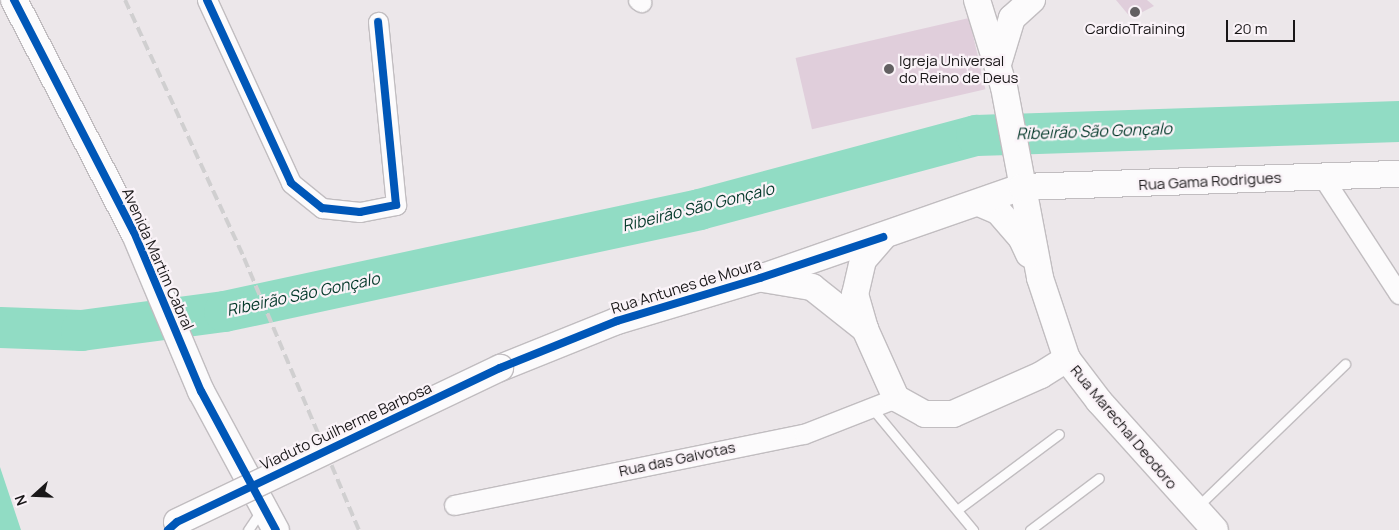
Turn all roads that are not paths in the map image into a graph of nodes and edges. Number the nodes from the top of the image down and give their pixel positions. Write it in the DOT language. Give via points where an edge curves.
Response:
graph roads {
  1 [pos="14,0"];
  2 [pos="207,0"];
  3 [pos="977,0"];
  4 [pos="1032,0"];
  5 [pos="378,22"];
  6 [pos="1001,75"];
  7 [pos="1399,174"];
  8 [pos="1322,176"];
  9 [pos="1022,187"];
  10 [pos="979,203"];
  11 [pos="883,237"];
  12 [pos="760,278"];
  13 [pos="1040,278"];
  14 [pos="1399,294"];
  15 [pos="865,329"];
  16 [pos="1067,359"];
  17 [pos="1345,364"];
  18 [pos="500,368"];
  19 [pos="1041,375"];
  20 [pos="896,398"];
  21 [pos="1099,400"];
  22 [pos="871,407"];
  23 [pos="1058,434"];
  24 [pos="1099,478"];
  25 [pos="265,504"];
  26 [pos="454,505"];
  27 [pos="1195,509"];
  28 [pos="957,510"];
  29 [pos="172,526"];
  30 [pos="248,530"];
  31 [pos="276,530"];
  32 [pos="973,530"];
  33 [pos="1030,530"];
  34 [pos="1215,530"];
  1 -- 25 [label="street, Avenida Martim Cabral" via="134,232 201,391"];
  2 -- 5 [label="street" via="291,183 322,208 360,212 396,205"];
  3 -- 6 [label="street"];
  4 -- 6 [label="street, Rua Marechal Deodoro" via="1012,18"];
  6 -- 9 [label="street, Rua Marechal Deodoro"];
  7 -- 8 [label="street, Rua Gama Rodrigues"];
  8 -- 9 [label="street, Rua Gama Rodrigues"];
  8 -- 14 [label="street"];
  9 -- 10 [label="street, Rua Antunes de Moura"];
  9 -- 13 [label="street, Rua Marechal Deodoro"];
  10 -- 11 [label="street, Rua Antunes de Moura"];
  10 -- 13 [label="street" via="998,211 1021,237"];
  11 -- 12 [label="street, Rua Antunes de Moura"];
  11 -- 15 [label="street" via="863,260 855,294"];
  12 -- 15 [label="street" via="812,287"];
  12 -- 18 [label="street, Rua Antunes de Moura" via="617,321"];
  13 -- 16 [label="street, Rua Marechal Deodoro"];
  15 -- 20 [label="street"];
  16 -- 19 [label="street"];
  16 -- 21 [label="street, Rua Marechal Deodoro"];
  17 -- 27 [label="lane"];
  18 -- 29 [label="street, Viaduto Guilherme Barbosa, bridge"];
  19 -- 20 [label="street" via="954,414 925,414"];
  19 -- 21 [label="street" via="1067,379"];
  20 -- 22 [label="street, Rua das Gaivotas"];
  21 -- 27 [label="street, Rua Marechal Deodoro"];
  22 -- 26 [label="street, Rua das Gaivotas" via="804,434"];
  22 -- 28 [label="lane"];
  23 -- 28 [label="lane"];
  24 -- 33 [label="lane"];
  25 -- 30 [label="lane"];
  25 -- 31 [label="street, Avenida Martim Cabral"];
  27 -- 34 [label="street, Rua Marechal Deodoro"];
  28 -- 32 [label="lane"];
}
